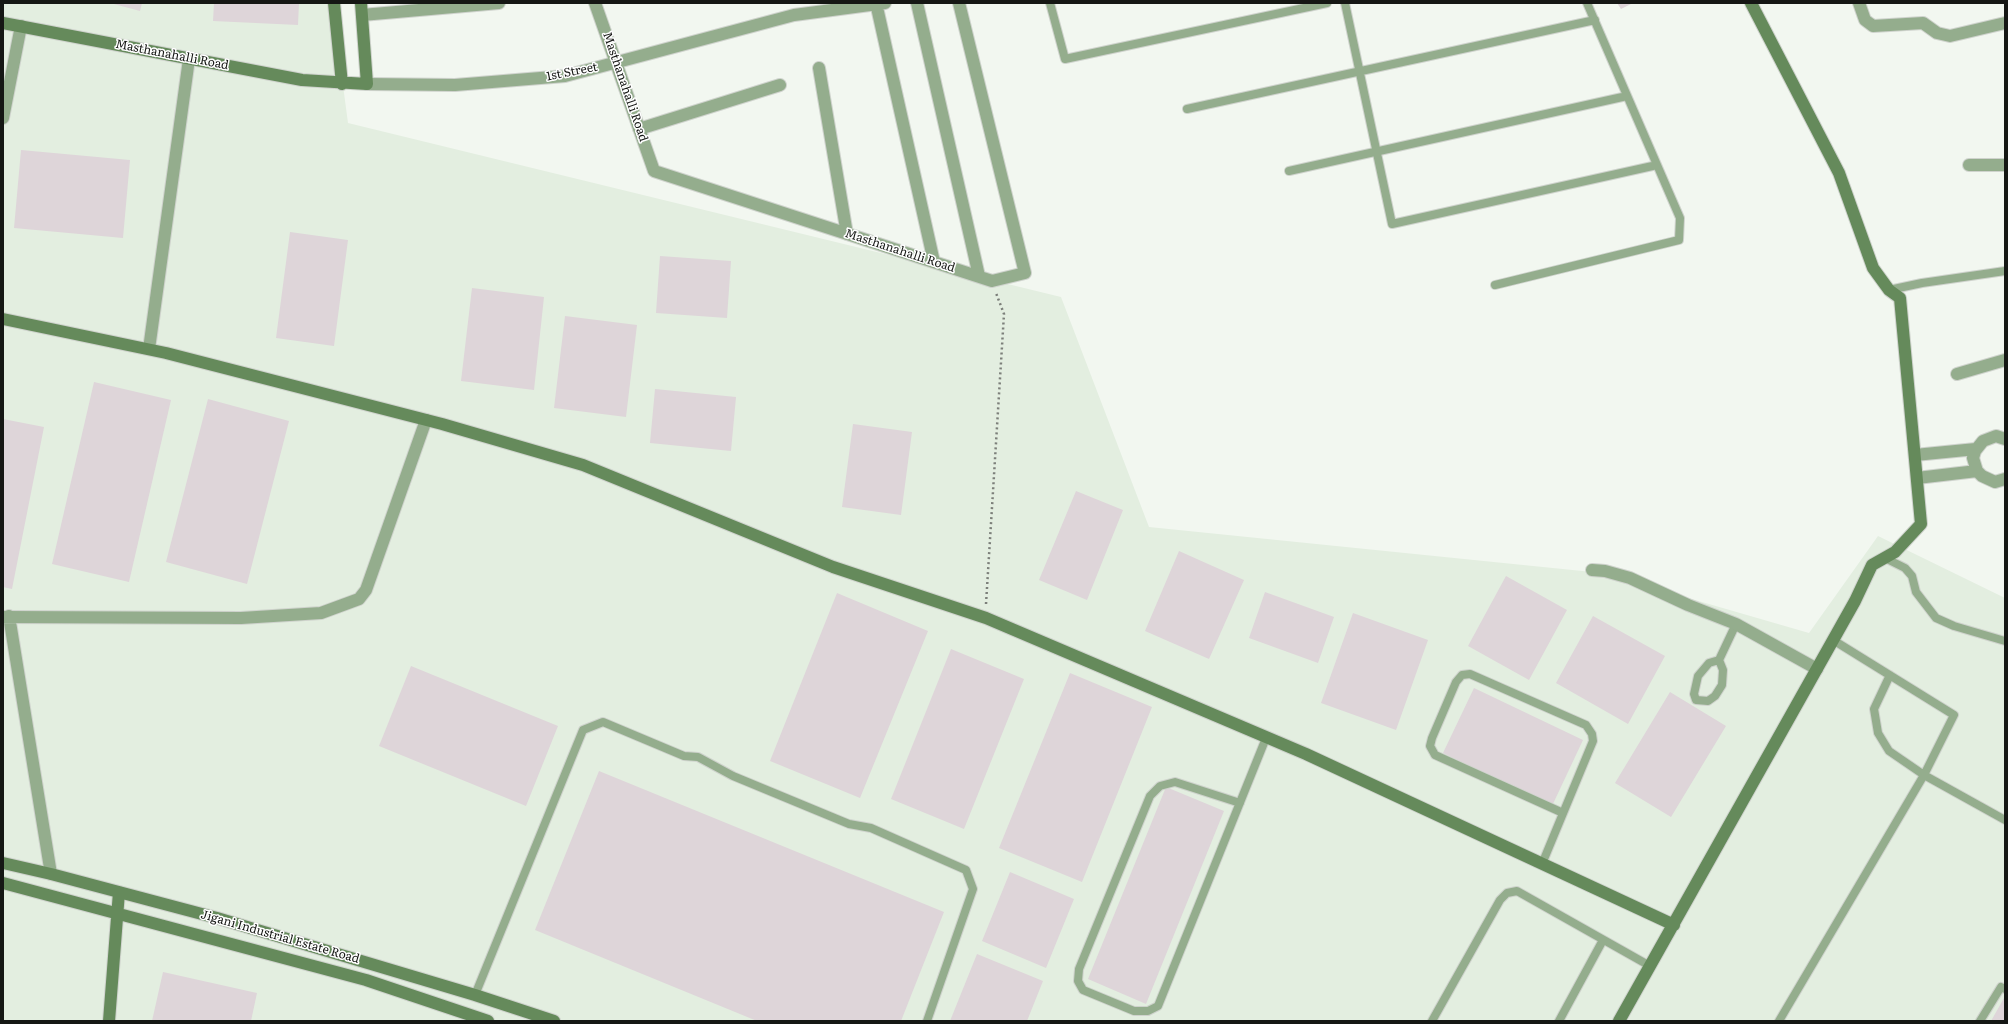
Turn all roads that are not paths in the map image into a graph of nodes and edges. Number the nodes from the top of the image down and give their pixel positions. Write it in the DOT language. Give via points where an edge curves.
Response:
graph roads {
  1 [pos="334,3"];
  2 [pos="361,3"];
  3 [pos="499,3"];
  4 [pos="595,3"];
  5 [pos="917,3"];
  6 [pos="959,3"];
  7 [pos="1050,3"];
  8 [pos="1327,3"];
  9 [pos="1345,3"];
  10 [pos="1587,3"];
  11 [pos="1751,3"];
  12 [pos="1859,3"];
  13 [pos="879,4"];
  14 [pos="362,16"];
  15 [pos="1594,20"];
  16 [pos="3,23"];
  17 [pos="2005,23"];
  18 [pos="20,26"];
  19 [pos="189,59"];
  20 [pos="616,63"];
  21 [pos="819,68"];
  22 [pos="1359,71"];
  23 [pos="342,84"];
  24 [pos="367,84"];
  25 [pos="780,85"];
  26 [pos="1627,96"];
  27 [pos="1187,109"];
  28 [pos="3,118"];
  29 [pos="639,129"];
  30 [pos="1376,151"];
  31 [pos="1657,165"];
  32 [pos="1969,165"];
  33 [pos="2005,165"];
  34 [pos="1289,171"];
  35 [pos="847,234"];
  36 [pos="934,262"];
  37 [pos="2005,271"];
  38 [pos="979,276"];
  39 [pos="1495,285"];
  40 [pos="1889,290"];
  41 [pos="3,319"];
  42 [pos="149,349"];
  43 [pos="2005,360"];
  44 [pos="1957,374"];
  45 [pos="426,420"];
  46 [pos="2005,439"];
  47 [pos="1976,449"];
  48 [pos="1914,455"];
  49 [pos="1977,471"];
  50 [pos="1917,478"];
  51 [pos="2005,479"];
  52 [pos="1884,558"];
  53 [pos="1592,570"];
  54 [pos="6,617"];
  55 [pos="1736,624"];
  56 [pos="1833,640"];
  57 [pos="2005,641"];
  58 [pos="1719,660"];
  59 [pos="1817,669"];
  60 [pos="1890,675"];
  61 [pos="1266,738"];
  62 [pos="1924,775"];
  63 [pos="1240,803"];
  64 [pos="1563,813"];
  65 [pos="2005,820"];
  66 [pos="3,863"];
  67 [pos="1542,864"];
  68 [pos="51,874"];
  69 [pos="3,883"];
  70 [pos="119,892"];
  71 [pos="118,914"];
  72 [pos="1674,925"];
  73 [pos="1603,940"];
  74 [pos="1650,966"];
  75 [pos="2005,989"];
  76 [pos="475,995"];
  77 [pos="110,1021"];
  78 [pos="488,1021"];
  79 [pos="554,1021"];
  80 [pos="926,1021"];
  81 [pos="1432,1021"];
  82 [pos="1559,1021"];
  83 [pos="1619,1021"];
  84 [pos="1779,1021"];
  85 [pos="1980,1021"];
  1 -- 23 [label="street"];
  2 -- 14 [label="street"];
  3 -- 14 [label="street"];
  4 -- 20 [label="street, Masthanahalli Road"];
  5 -- 38 [label="street"];
  6 -- 38 [label="street, Masthanahalli Road" via="1025,272 992,281"];
  7 -- 8 [label="lane" via="1065,59"];
  9 -- 22 [label="lane"];
  10 -- 15 [label="lane"];
  11 -- 40 [label="street" via="1839,173 1874,268"];
  12 -- 17 [label="street" via="1865,20 1873,26 1923,23 1937,33 1950,36"];
  13 -- 20 [label="street, 1st Street" via="794,15"];
  13 -- 36 [label="street"];
  14 -- 24 [label="street"];
  15 -- 22 [label="lane"];
  15 -- 26 [label="lane"];
  16 -- 18 [label="street, Masthanahalli Road"];
  18 -- 19 [label="street, Masthanahalli Road"];
  18 -- 28 [label="street"];
  19 -- 23 [label="street, Masthanahalli Road" via="302,80"];
  19 -- 42 [label="street"];
  20 -- 24 [label="street, 1st Street" via="565,76 455,86"];
  20 -- 29 [label="street, Masthanahalli Road"];
  21 -- 35 [label="street"];
  22 -- 27 [label="lane"];
  22 -- 30 [label="lane"];
  23 -- 24 [label="street, Masthanahalli Road"];
  25 -- 29 [label="street"];
  26 -- 30 [label="lane"];
  26 -- 31 [label="lane"];
  29 -- 35 [label="street, Masthanahalli Road" via="654,171"];
  30 -- 31 [label="lane" via="1392,224"];
  30 -- 34 [label="lane"];
  31 -- 39 [label="lane" via="1680,218 1679,240"];
  32 -- 33 [label="street"];
  35 -- 36 [label="street, Masthanahalli Road"];
  36 -- 38 [label="street, Masthanahalli Road"];
  37 -- 40 [label="lane" via="1922,282"];
  40 -- 48 [label="street" via="1900,298"];
  41 -- 42 [label="street"];
  42 -- 45 [label="street"];
  43 -- 44 [label="street"];
  45 -- 54 [label="street" via="366,590 359,599 321,613 240,618"];
  45 -- 61 [label="street" via="583,465 833,566 986,618"];
  46 -- 47 [label="street" via="1996,436 1989,438"];
  47 -- 48 [label="street"];
  47 -- 49 [label="street" via="1973,458"];
  48 -- 50 [label="street"];
  49 -- 50 [label="street"];
  49 -- 51 [label="street" via="1995,482"];
  50 -- 52 [label="street" via="1921,524 1895,552"];
  52 -- 56 [label="street" via="1872,565"];
  52 -- 57 [label="lane" via="1905,568 1912,576 1916,592 1936,618"];
  53 -- 55 [label="street" via="1630,578"];
  54 -- 68 [label="street"];
  55 -- 58 [label="lane"];
  55 -- 59 [label="street"];
  56 -- 59 [label="street"];
  56 -- 60 [label="lane"];
  58 -- 58 [label="lane" via="1723,670 1722,685 1708,701 1696,700 1694,694 1698,676 1709,663"];
  59 -- 72 [label="street"];
  60 -- 62 [label="lane" via="1874,709 1878,733 1889,751"];
  60 -- 62 [label="lane" via="1954,715"];
  61 -- 63 [label="lane"];
  61 -- 67 [label="street" via="1306,754"];
  62 -- 65 [label="lane"];
  62 -- 84 [label="lane"];
  63 -- 63 [label="lane" via="1158,1006 1148,1011 1134,1011 1083,990 1078,981 1079,969 1150,796 1160,786 1175,782"];
  64 -- 64 [label="lane" via="1593,741 1586,725 1470,674 1462,675 1456,682 1432,738 1430,746 1435,755"];
  64 -- 67 [label="lane"];
  66 -- 68 [label="street, Jigani Industrial Estate Road"];
  67 -- 72 [label="street"];
  68 -- 70 [label="street, Jigani Industrial Estate Road"];
  69 -- 71 [label="street, Jigani Industrial Estate Road"];
  70 -- 71 [label="street"];
  70 -- 76 [label="street, Jigani Industrial Estate Road" via="218,918"];
  71 -- 77 [label="street"];
  71 -- 78 [label="street, Jigani Industrial Estate Road" via="366,980"];
  72 -- 74 [label="street"];
  73 -- 74 [label="lane"];
  73 -- 81 [label="lane" via="1516,891 1507,893 1500,900"];
  73 -- 82 [label="lane"];
  74 -- 83 [label="street"];
  75 -- 85 [label="lane" via="2001,987"];
  76 -- 79 [label="street, Jigani Industrial Estate Road"];
  76 -- 80 [label="lane" via="583,730 603,722 684,756 698,757 733,776 849,824 871,828 966,870 973,889"];
}
